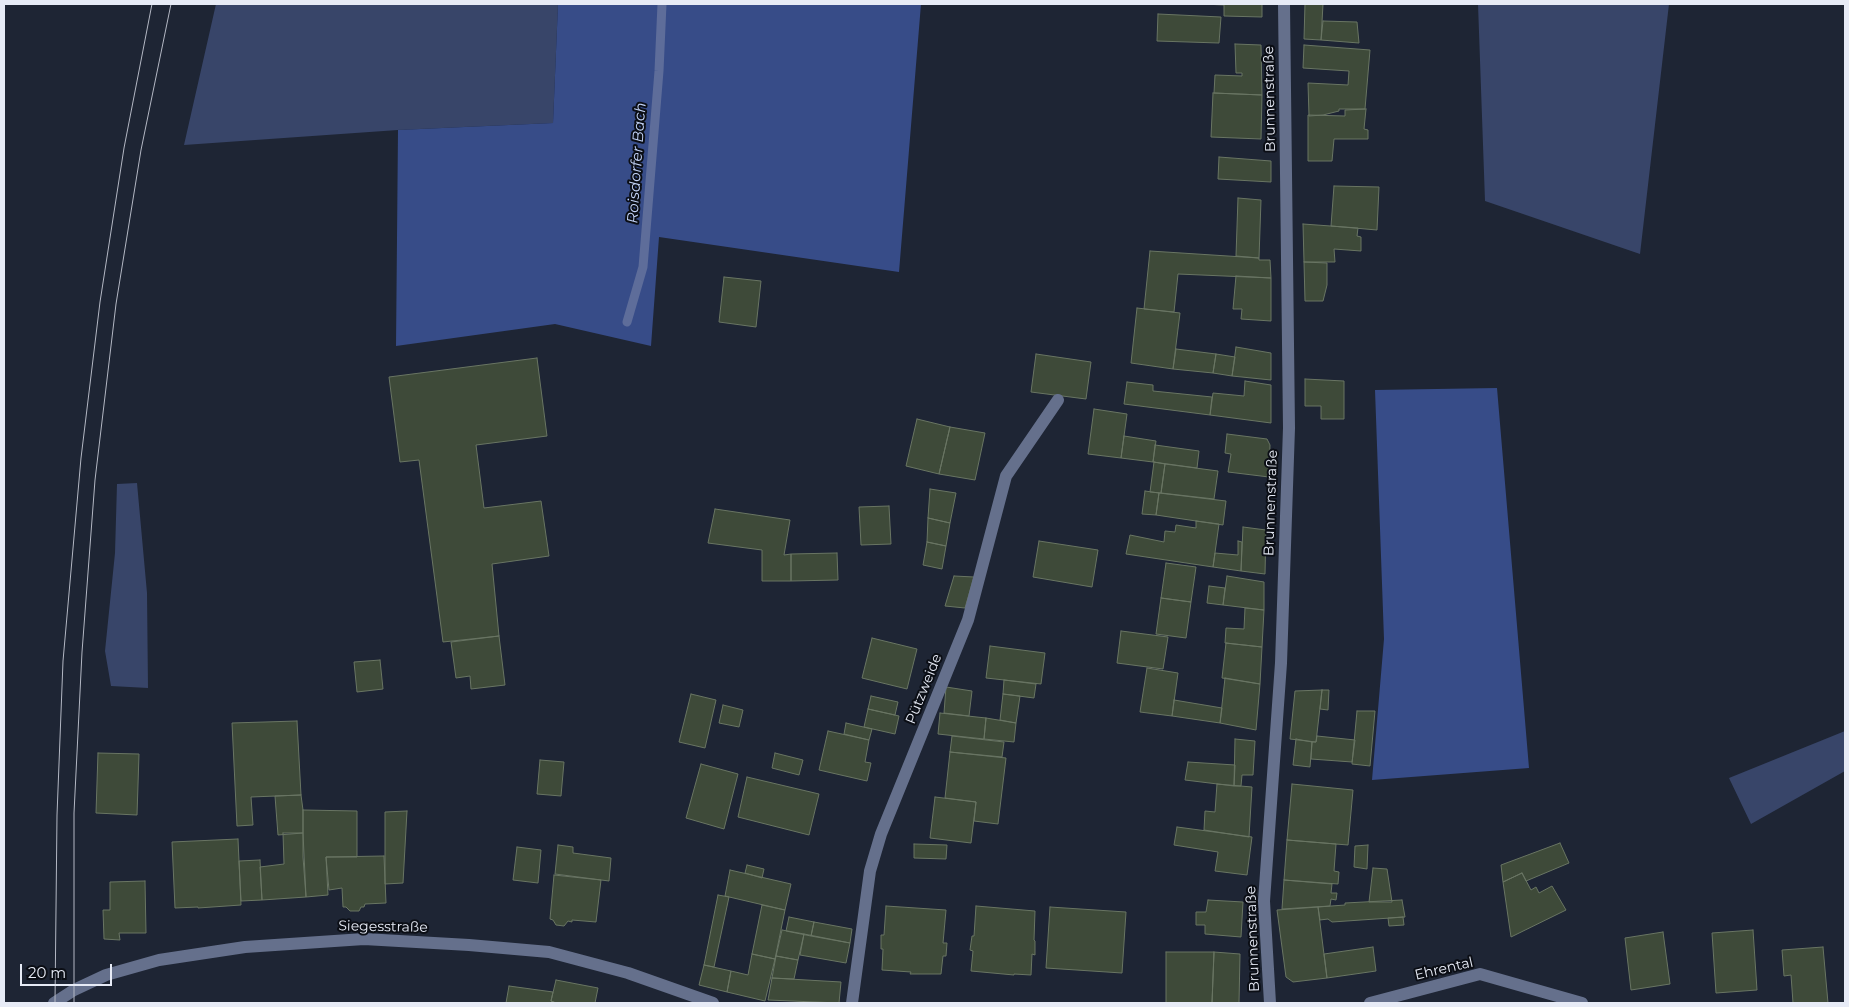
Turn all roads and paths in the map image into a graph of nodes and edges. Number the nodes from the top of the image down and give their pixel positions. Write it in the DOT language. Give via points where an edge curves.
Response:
graph roads {
  1 [pos="1284,4"];
  2 [pos="1058,400"];
  3 [pos="54,1003"];
  4 [pos="713,1003"];
  5 [pos="852,1003"];
  6 [pos="1270,1003"];
  7 [pos="1370,1003"];
  8 [pos="1582,1003"];
  1 -- 6 [label="street, Brunnenstraße" via="1289,428 1281,663 1264,901"];
  2 -- 5 [label="street, Pützweide" via="1006,476 968,620 882,834 870,871"];
  3 -- 4 [label="street, Siegesstraße" via="106,975 159,960 245,947 364,939 548,952 628,974"];
  7 -- 8 [label="street, Ehrental" via="1480,974"];
}
